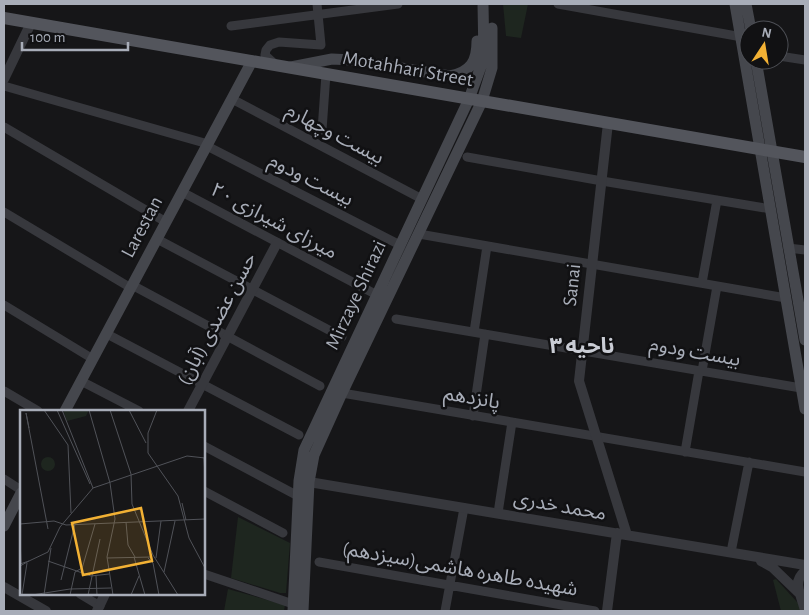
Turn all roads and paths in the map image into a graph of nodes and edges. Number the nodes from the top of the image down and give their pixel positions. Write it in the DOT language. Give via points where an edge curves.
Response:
graph roads {
  1 [pos="317,4"];
  2 [pos="398,4"];
  3 [pos="476,4"];
  4 [pos="484,4"];
  5 [pos="491,4"];
  6 [pos="558,4"];
  7 [pos="735,4"];
  8 [pos="746,4"];
  9 [pos="318,15"];
  10 [pos="4,18"];
  11 [pos="741,20"];
  12 [pos="746,20"];
  13 [pos="31,22"];
  14 [pos="231,26"];
  15 [pos="739,33"];
  16 [pos="789,58"];
  17 [pos="805,60"];
  18 [pos="252,61"];
  19 [pos="283,66"];
  20 [pos="752,70"];
  21 [pos="757,70"];
  22 [pos="326,74"];
  23 [pos="4,79"];
  24 [pos="4,86"];
  25 [pos="232,100"];
  26 [pos="476,100"];
  27 [pos="608,123"];
  28 [pos="4,127"];
  29 [pos="322,130"];
  30 [pos="207,145"];
  31 [pos="767,151"];
  32 [pos="467,157"];
  33 [pos="805,157"];
  34 [pos="602,181"];
  35 [pos="182,192"];
  36 [pos="422,199"];
  37 [pos="717,200"];
  38 [pos="771,209"];
  39 [pos="4,212"];
  40 [pos="166,222"];
  41 [pos="419,234"];
  42 [pos="157,239"];
  43 [pos="277,242"];
  44 [pos="400,245"];
  45 [pos="487,246"];
  46 [pos="788,248"];
  47 [pos="805,250"];
  48 [pos="592,264"];
  49 [pos="702,283"];
  50 [pos="717,286"];
  51 [pos="132,287"];
  52 [pos="252,290"];
  53 [pos="376,295"];
  54 [pos="786,298"];
  55 [pos="4,305"];
  56 [pos="396,319"];
  57 [pos="474,332"];
  58 [pos="107,334"];
  59 [pos="485,334"];
  60 [pos="227,336"];
  61 [pos="342,337"];
  62 [pos="805,337"];
  63 [pos="582,351"];
  64 [pos="93,358"];
  65 [pos="701,371"];
  66 [pos="81,381"];
  67 [pos="202,384"];
  68 [pos="320,386"];
  69 [pos="802,388"];
  70 [pos="4,391"];
  71 [pos="342,393"];
  72 [pos="805,408"];
  73 [pos="36,410"];
  74 [pos="66,410"];
  75 [pos="137,410"];
  76 [pos="189,410"];
  77 [pos="473,416"];
  78 [pos="512,422"];
  79 [pos="299,436"];
  80 [pos="596,436"];
  81 [pos="205,447"];
  82 [pos="686,452"];
  83 [pos="749,462"];
  84 [pos="805,472"];
  85 [pos="4,479"];
  86 [pos="304,482"];
  87 [pos="20,491"];
  88 [pos="205,492"];
  89 [pos="20,494"];
  90 [pos="303,496"];
  91 [pos="464,508"];
  92 [pos="498,513"];
  93 [pos="4,526"];
  94 [pos="283,533"];
  95 [pos="622,534"];
  96 [pos="731,552"];
  97 [pos="752,556"];
  98 [pos="319,562"];
  99 [pos="805,565"];
  100 [pos="805,571"];
  101 [pos="205,574"];
  102 [pos="450,585"];
  103 [pos="4,587"];
  104 [pos="81,595"];
  105 [pos="105,595"];
  106 [pos="803,597"];
  107 [pos="99,608"];
  108 [pos="293,608"];
  109 [pos="805,610"];
  110 [pos="46,611"];
  111 [pos="303,611"];
  112 [pos="445,611"];
  113 [pos="595,611"];
  114 [pos="607,611"];
  1 -- 9 [label="street"];
  2 -- 9 [label="street"];
  3 -- 19 [label="main road" via="477,54 468,68 455,75 440,76 352,60 332,59"];
  4 -- 26 [label="main road, Mirzaye Shirazi" via="484,58"];
  5 -- 26 [label="main road, Mirzaye Shirazi" via="492,68"];
  6 -- 15 [label="street"];
  7 -- 11 [label="main road"];
  8 -- 12 [label="main road"];
  9 -- 14 [label="street"];
  9 -- 19 [label="street" via="321,45 279,42 266,50 266,55"];
  10 -- 13 [label="main road, Motahhari Street"];
  13 -- 18 [label="main road, Motahhari Street"];
  13 -- 23 [label="street"];
  16 -- 17 [label="street"];
  18 -- 19 [label="main road, Motahhari Street"];
  18 -- 25 [label="main road, Larestan"];
  19 -- 22 [label="main road, Motahhari Street"];
  20 -- 31 [label="main road"];
  21 -- 31 [label="main road"];
  22 -- 26 [label="main road, Motahhari Street"];
  22 -- 29 [label="street"];
  24 -- 30 [label="street, بیست ودوم"];
  25 -- 30 [label="main road, Larestan"];
  25 -- 36 [label="street, بیست وچهارم"];
  26 -- 27 [label="main road, Motahhari Street"];
  26 -- 36 [label="main road, Mirzaye Shirazi"];
  26 -- 41 [label="main road, Mirzaye Shirazi"];
  27 -- 31 [label="main road, Motahhari Street"];
  27 -- 34 [label="street, Sanai"];
  28 -- 40 [label="street"];
  30 -- 35 [label="main road, Larestan"];
  30 -- 44 [label="street, بیست ودوم"];
  31 -- 33 [label="main road, Motahhari Street"];
  31 -- 38 [label="main road"];
  31 -- 46 [label="main road"];
  32 -- 34 [label="street"];
  34 -- 37 [label="street"];
  34 -- 48 [label="street, Sanai"];
  35 -- 40 [label="main road, Larestan"];
  35 -- 43 [label="street, میرزای شیرازی ۲۰"];
  36 -- 44 [label="main road, Mirzaye Shirazi"];
  37 -- 38 [label="street"];
  37 -- 49 [label="street"];
  38 -- 54 [label="main road"];
  39 -- 51 [label="street"];
  40 -- 42 [label="main road, Larestan"];
  41 -- 45 [label="street"];
  41 -- 71 [label="main road, Mirzaye Shirazi"];
  42 -- 51 [label="main road, Larestan"];
  42 -- 52 [label="street"];
  43 -- 52 [label="street, حسن عضدی (آبان)"];
  43 -- 53 [label="street, میرزای شیرازی ۲۰"];
  44 -- 53 [label="main road, Mirzaye Shirazi"];
  45 -- 48 [label="street"];
  45 -- 57 [label="street"];
  46 -- 47 [label="street"];
  46 -- 62 [label="main road"];
  48 -- 49 [label="street"];
  48 -- 63 [label="street, Sanai"];
  49 -- 50 [label="street"];
  50 -- 54 [label="street"];
  50 -- 65 [label="street"];
  51 -- 58 [label="main road, Larestan"];
  51 -- 60 [label="street"];
  52 -- 60 [label="street, حسن عضدی (آبان)"];
  52 -- 61 [label="street"];
  53 -- 86 [label="main road, Mirzaye Shirazi" via="306,444 300,467"];
  54 -- 69 [label="main road"];
  55 -- 64 [label="street"];
  56 -- 57 [label="street, بیست ودوم"];
  57 -- 59 [label="street, بیست ودوم"];
  58 -- 64 [label="main road, Larestan"];
  58 -- 67 [label="street"];
  59 -- 63 [label="street, بیست ودوم"];
  59 -- 77 [label="street"];
  60 -- 67 [label="street, حسن عضدی (آبان)"];
  60 -- 68 [label="street"];
  63 -- 65 [label="street, بیست ودوم"];
  63 -- 80 [label="street, Sanai" via="579,381"];
  64 -- 66 [label="main road, Larestan"];
  65 -- 69 [label="street, بیست ودوم"];
  65 -- 82 [label="street"];
  66 -- 74 [label="main road, Larestan"];
  66 -- 75 [label="street"];
  67 -- 76 [label="street, حسن عضدی (آبان)"];
  67 -- 79 [label="street"];
  69 -- 72 [label="main road"];
  70 -- 73 [label="street"];
  71 -- 77 [label="street, پانزدهم"];
  71 -- 86 [label="main road, Mirzaye Shirazi"];
  77 -- 78 [label="street, پانزدهم"];
  78 -- 80 [label="street, پانزدهم"];
  78 -- 92 [label="street"];
  80 -- 82 [label="street, پانزدهم"];
  80 -- 95 [label="street, Sanai"];
  81 -- 90 [label="street"];
  82 -- 83 [label="street, پانزدهم"];
  83 -- 84 [label="street, پانزدهم"];
  83 -- 96 [label="street"];
  85 -- 87 [label="street"];
  86 -- 90 [label="main road, Mirzaye Shirazi"];
  86 -- 91 [label="street, محمد خدری"];
  88 -- 94 [label="street"];
  89 -- 93 [label="main road"];
  90 -- 108 [label="main road, Mirzaye Shirazi"];
  90 -- 111 [label="main road, Mirzaye Shirazi"];
  91 -- 92 [label="street, محمد خدری"];
  91 -- 102 [label="street"];
  92 -- 95 [label="street, محمد خدری"];
  95 -- 96 [label="street, محمد خدری"];
  95 -- 114 [label="street, Sanai"];
  96 -- 97 [label="street, محمد خدری"];
  97 -- 99 [label="street, محمد خدری"];
  97 -- 106 [label="street" via="772,567"];
  98 -- 102 [label="street, شهیده طاهره هاشمی(سیزدهم)"];
  100 -- 106 [label="street" via="799,578 798,589"];
  101 -- 108 [label="street"];
  102 -- 112 [label="street"];
  102 -- 113 [label="street, شهیده طاهره هاشمی(سیزدهم)"];
  103 -- 110 [label="street"];
  104 -- 107 [label="street"];
  105 -- 107 [label="street"];
  106 -- 109 [label="street"];
}
